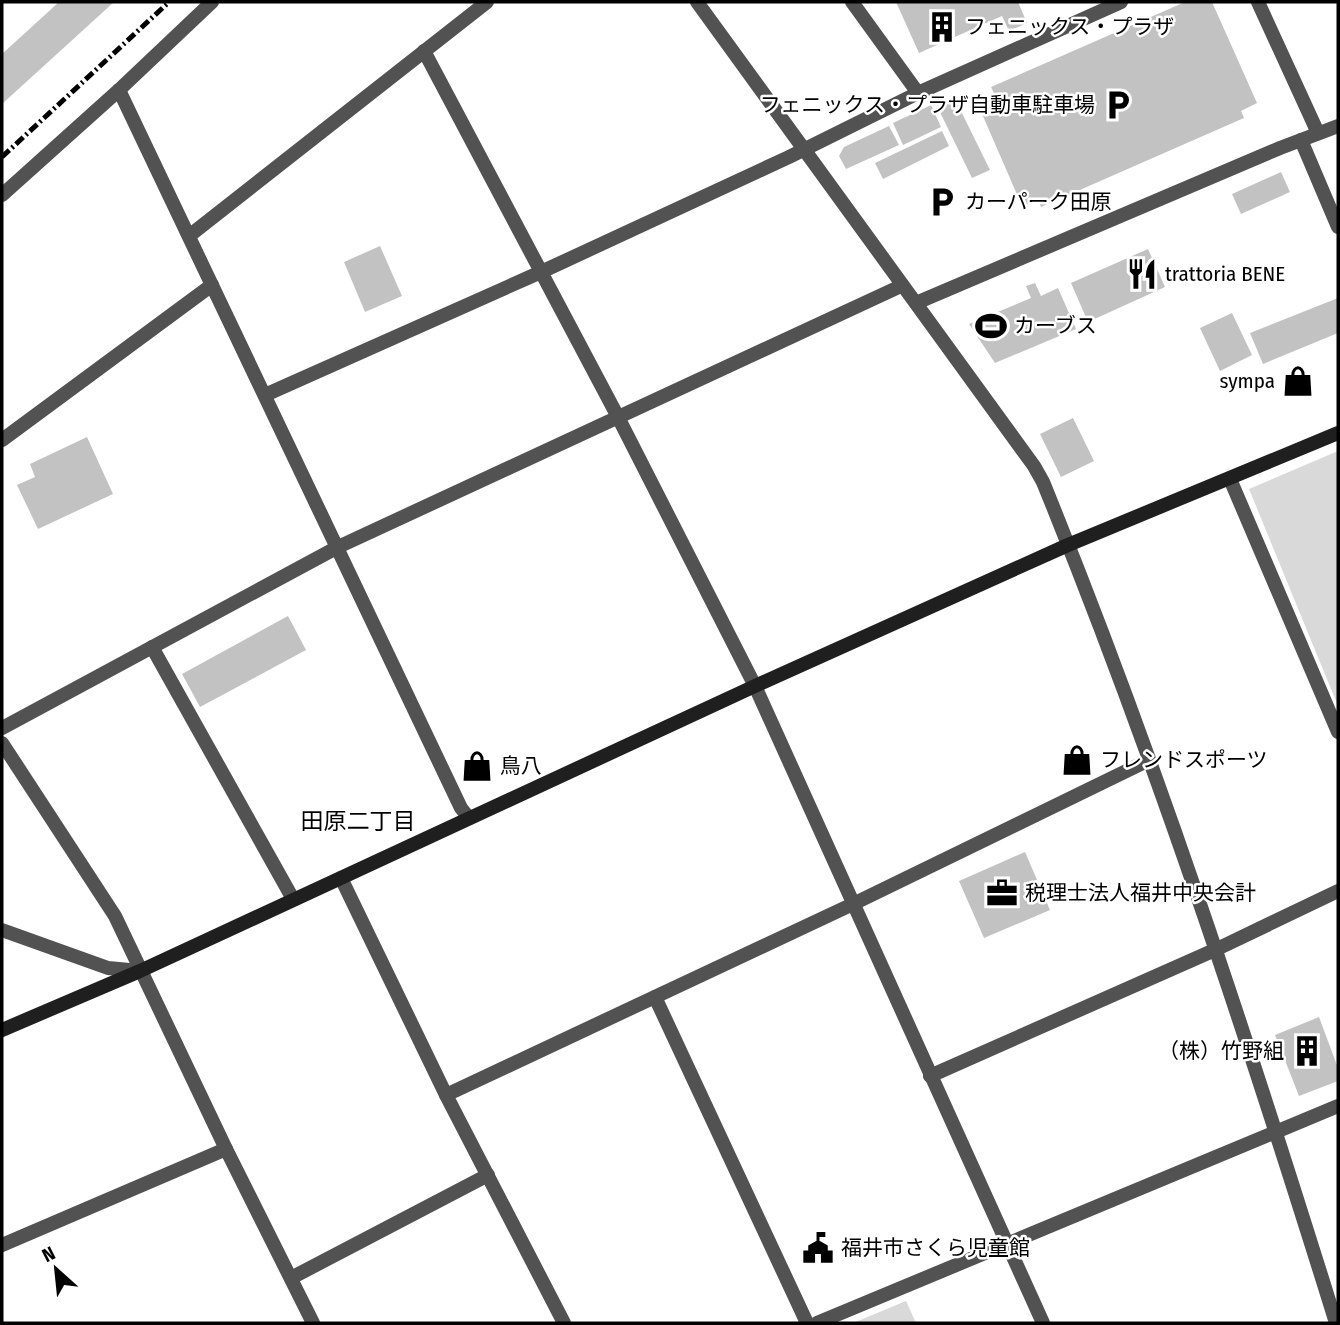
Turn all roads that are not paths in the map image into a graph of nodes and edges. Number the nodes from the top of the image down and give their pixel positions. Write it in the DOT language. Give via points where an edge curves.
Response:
graph roads {
  1 [pos="212,2"];
  2 [pos="487,2"];
  3 [pos="697,2"];
  4 [pos="852,2"];
  5 [pos="1121,2"];
  6 [pos="1258,2"];
  7 [pos="424,51"];
  8 [pos="119,90"];
  9 [pos="918,93"];
  10 [pos="1338,127"];
  11 [pos="1318,133"];
  12 [pos="1301,140"];
  13 [pos="804,150"];
  14 [pos="2,195"];
  15 [pos="1338,226"];
  16 [pos="189,236"];
  17 [pos="541,272"];
  18 [pos="212,285"];
  19 [pos="901,286"];
  20 [pos="916,303"];
  21 [pos="265,395"];
  22 [pos="618,417"];
  23 [pos="1338,433"];
  24 [pos="2,440"];
  25 [pos="1230,480"];
  26 [pos="1068,545"];
  27 [pos="338,547"];
  28 [pos="152,647"];
  29 [pos="755,686"];
  30 [pos="2,728"];
  31 [pos="1338,732"];
  32 [pos="2,743"];
  33 [pos="1149,760"];
  34 [pos="469,818"];
  35 [pos="341,878"];
  36 [pos="1338,891"];
  37 [pos="293,899"];
  38 [pos="853,904"];
  39 [pos="2,930"];
  40 [pos="1217,948"];
  41 [pos="141,971"];
  42 [pos="655,997"];
  43 [pos="2,1030"];
  44 [pos="930,1076"];
  45 [pos="446,1095"];
  46 [pos="1338,1106"];
  47 [pos="1277,1132"];
  48 [pos="226,1149"];
  49 [pos="488,1175"];
  50 [pos="2,1245"];
  51 [pos="1007,1245"];
  52 [pos="291,1278"];
  53 [pos="313,1323"];
  54 [pos="564,1323"];
  55 [pos="807,1323"];
  56 [pos="817,1323"];
  57 [pos="1043,1323"];
  58 [pos="1336,1323"];
  1 -- 8 [label="street"];
  2 -- 7 [label="street"];
  3 -- 13 [label="street"];
  4 -- 9 [label="street"];
  5 -- 9 [label="street"];
  6 -- 11 [label="street"];
  7 -- 16 [label="street"];
  7 -- 17 [label="street"];
  8 -- 14 [label="street"];
  8 -- 16 [label="street"];
  9 -- 13 [label="street"];
  10 -- 11 [label="street"];
  11 -- 12 [label="street"];
  12 -- 15 [label="street"];
  12 -- 20 [label="street"];
  13 -- 17 [label="street"];
  13 -- 19 [label="street"];
  16 -- 18 [label="street"];
  17 -- 21 [label="street"];
  17 -- 22 [label="street"];
  18 -- 21 [label="street"];
  18 -- 24 [label="street"];
  19 -- 20 [label="street"];
  19 -- 22 [label="street"];
  20 -- 26 [label="street" via="1034,466"];
  21 -- 27 [label="street"];
  22 -- 27 [label="street"];
  22 -- 29 [label="street"];
  23 -- 25 [label="street"];
  25 -- 26 [label="street"];
  25 -- 31 [label="street"];
  26 -- 29 [label="street"];
  26 -- 33 [label="street"];
  27 -- 28 [label="street"];
  27 -- 34 [label="street"];
  28 -- 30 [label="street"];
  28 -- 37 [label="street"];
  29 -- 34 [label="street"];
  29 -- 38 [label="street"];
  32 -- 41 [label="street" via="115,916"];
  33 -- 38 [label="street"];
  33 -- 40 [label="street"];
  34 -- 35 [label="street"];
  35 -- 37 [label="street"];
  35 -- 45 [label="street"];
  36 -- 40 [label="street"];
  37 -- 41 [label="street"];
  38 -- 42 [label="street"];
  38 -- 44 [label="street"];
  39 -- 41 [label="street" via="108,968"];
  40 -- 44 [label="street"];
  40 -- 47 [label="street"];
  41 -- 43 [label="street"];
  41 -- 48 [label="street"];
  42 -- 45 [label="street"];
  42 -- 55 [label="street"];
  44 -- 51 [label="street"];
  45 -- 49 [label="street"];
  46 -- 47 [label="street"];
  47 -- 51 [label="street"];
  47 -- 58 [label="street"];
  48 -- 50 [label="street"];
  48 -- 52 [label="street"];
  49 -- 52 [label="street"];
  49 -- 54 [label="street"];
  51 -- 56 [label="street"];
  51 -- 57 [label="street"];
  52 -- 53 [label="street"];
}
